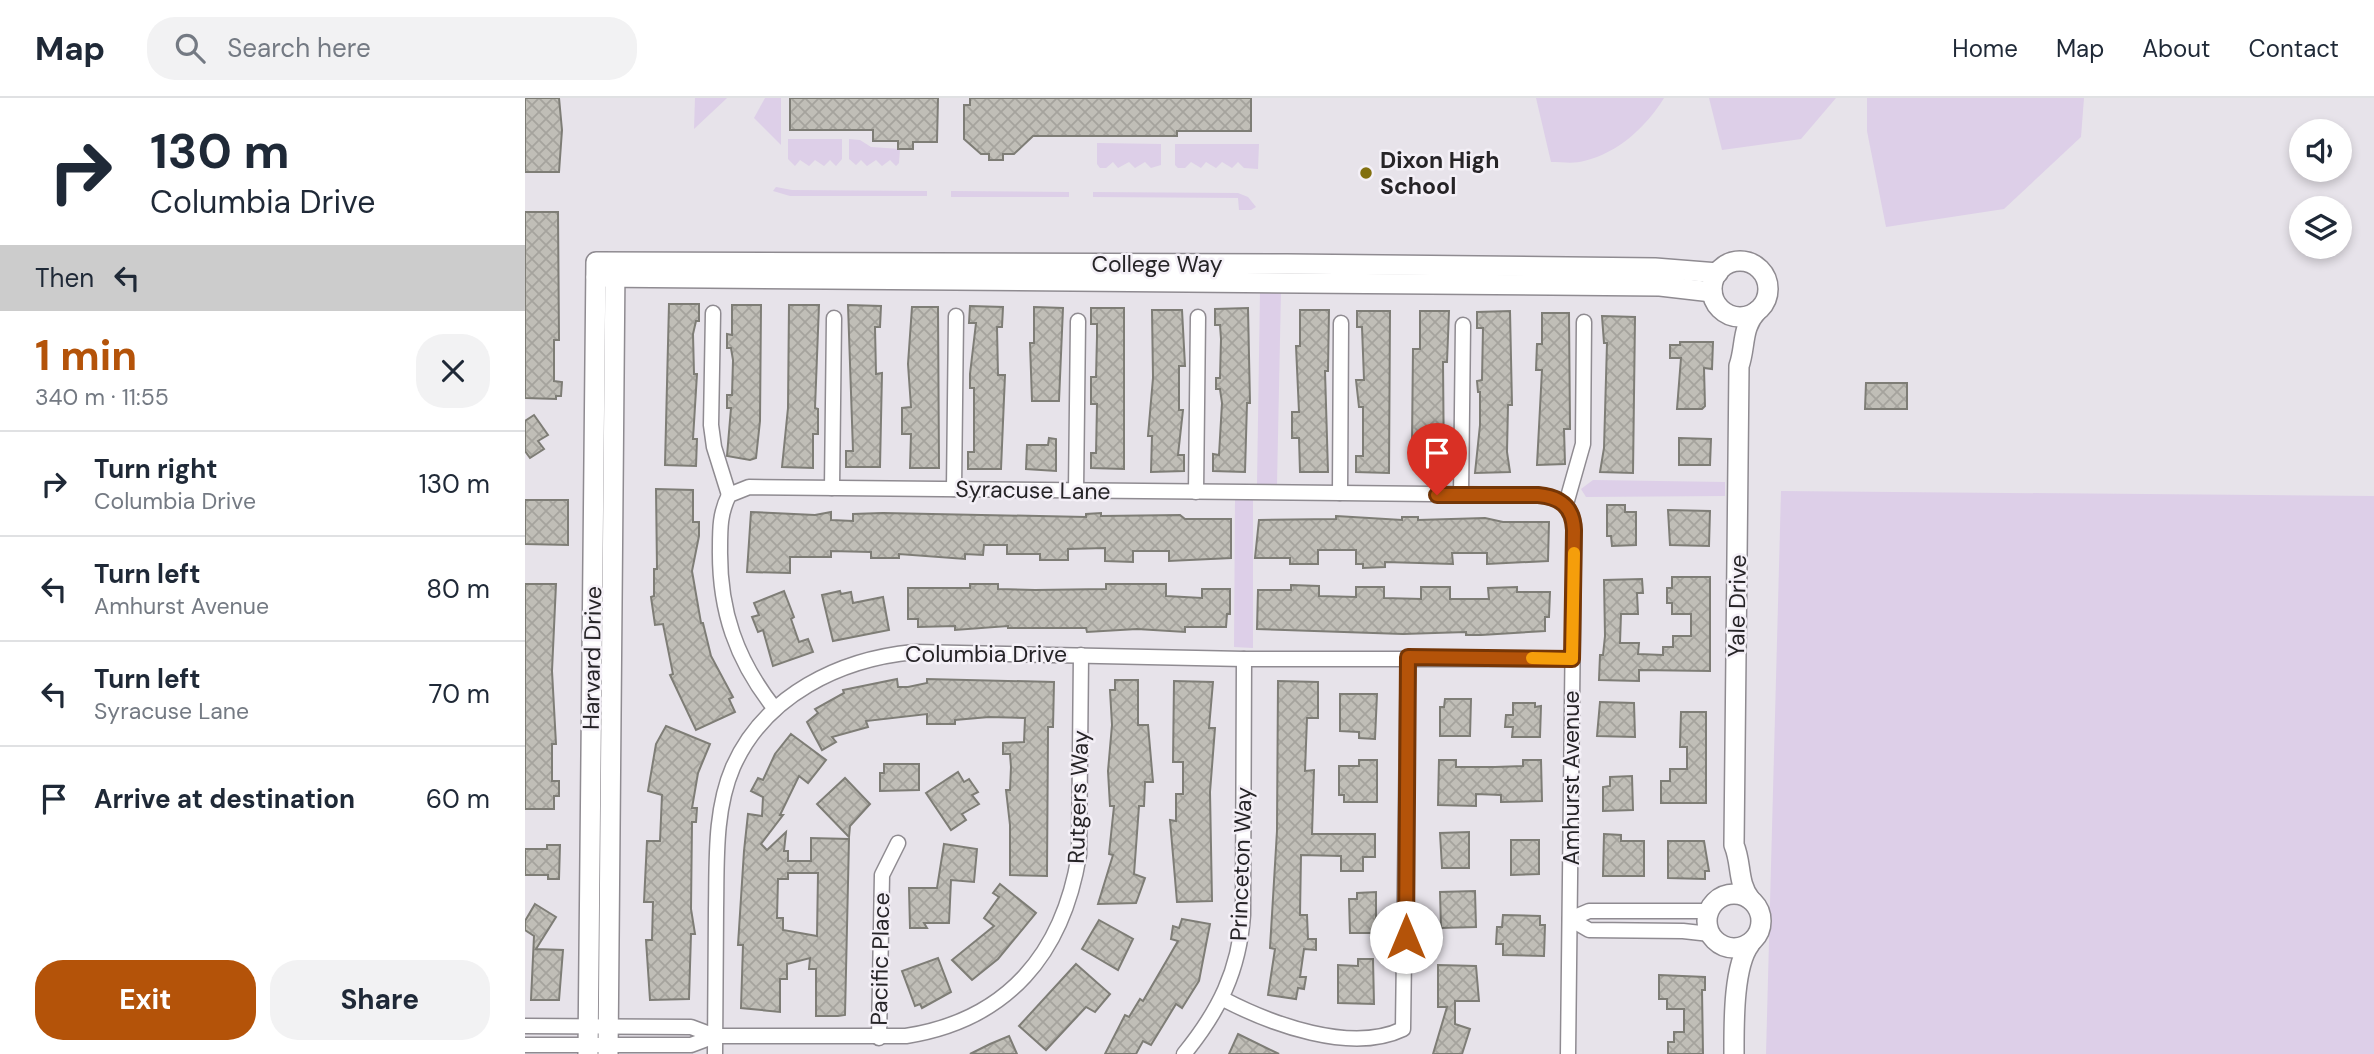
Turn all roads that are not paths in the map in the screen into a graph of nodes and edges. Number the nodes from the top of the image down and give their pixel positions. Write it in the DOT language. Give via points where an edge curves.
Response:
graph roads {
  1 [pos="605,270"];
  2 [pos="1715,282"];
  3 [pos="1757,311"];
  4 [pos="1724,312"];
  5 [pos="713,313"];
  6 [pos="956,316"];
  7 [pos="1198,317"];
  8 [pos="834,318"];
  9 [pos="1078,321"];
  10 [pos="1584,322"];
  11 [pos="1341,323"];
  12 [pos="1463,325"];
  13 [pos="1739,366"];
  14 [pos="832,488"];
  15 [pos="954,489"];
  16 [pos="1076,491"];
  17 [pos="1196,492"];
  18 [pos="1340,493"];
  19 [pos="729,495"];
  20 [pos="1461,495"];
  21 [pos="1566,505"];
  22 [pos="1081,655"];
  23 [pos="1408,657"];
  24 [pos="1244,659"];
  25 [pos="1572,659"];
  26 [pos="775,709"];
  27 [pos="898,843"];
  28 [pos="1734,845"];
  29 [pos="1750,899"];
  30 [pos="1713,906"];
  31 [pos="1570,919"];
  32 [pos="1713,938"];
  33 [pos="1749,944"];
  34 [pos="1223,999"];
  35 [pos="1734,1004"];
  36 [pos="525,1026"];
  37 [pos="715,1036"];
  38 [pos="879,1038"];
  39 [pos="588,1042"];
  40 [pos="609,1042"];
  41 [pos="525,1045"];
  42 [pos="715,1054"];
  43 [pos="1184,1054"];
  44 [pos="1568,1054"];
  45 [pos="1734,1054"];
  1 -- 2 [label="street, College Way" via="1610,286"];
  1 -- 39 [label="street, Harvard Drive"];
  1 -- 40 [label="street, Harvard Drive"];
  2 -- 3 [label="street" via="1724,266 1742,261 1760,269 1767,295"];
  2 -- 4 [label="street"];
  3 -- 4 [label="street" via="1740,317"];
  3 -- 13 [label="street, Yale Drive" via="1746,324"];
  4 -- 13 [label="street, Yale Drive" via="1733,324 1733,352"];
  5 -- 19 [label="street" via="711,425"];
  6 -- 15 [label="street"];
  7 -- 17 [label="street"];
  8 -- 14 [label="street"];
  9 -- 16 [label="street"];
  10 -- 21 [label="street" via="1583,444"];
  11 -- 18 [label="street"];
  12 -- 20 [label="street"];
  13 -- 28 [label="street, Yale Drive"];
  14 -- 15 [label="street, Syracuse Lane"];
  14 -- 19 [label="street, Syracuse Lane" via="749,487"];
  15 -- 16 [label="street, Syracuse Lane"];
  16 -- 17 [label="street, Syracuse Lane"];
  17 -- 18 [label="street, Syracuse Lane"];
  18 -- 20 [label="street, Syracuse Lane"];
  19 -- 26 [label="street" via="720,512 726,617 745,668"];
  20 -- 21 [label="street, Syracuse Lane" via="1551,496"];
  21 -- 25 [label="street, Amhurst Avenue" via="1574,530"];
  22 -- 24 [label="street, Columbia Drive"];
  22 -- 26 [label="street, Columbia Drive" via="914,652 862,659 821,676"];
  22 -- 38 [label="street, Rutgers Way" via="1079,855 1057,932 1020,982 979,1013 934,1031"];
  23 -- 24 [label="street, Columbia Drive"];
  23 -- 25 [label="street, Columbia Drive"];
  23 -- 34 [label="street" via="1403,1030 1355,1042 1318,1038 1268,1022"];
  24 -- 34 [label="street, Princeton Way" via="1243,915 1233,974"];
  25 -- 31 [label="street, Amhurst Avenue"];
  26 -- 37 [label="street, Columbia Drive" via="734,766 725,794 717,849"];
  27 -- 38 [label="street, Pacific Place" via="882,875"];
  28 -- 29 [label="street, Yale Drive" via="1741,884"];
  28 -- 30 [label="street, Yale Drive" via="1728,858 1727,885"];
  29 -- 30 [label="street" via="1734,894"];
  29 -- 33 [label="street" via="1762,922"];
  30 -- 31 [label="street" via="1589,911"];
  30 -- 32 [label="street" via="1707,926"];
  31 -- 32 [label="street" via="1589,930 1683,931"];
  31 -- 44 [label="street, Amhurst Avenue"];
  32 -- 33 [label="street" via="1733,948"];
  32 -- 35 [label="street" via="1726,955 1727,986"];
  33 -- 35 [label="street" via="1739,964"];
  34 -- 43 [label="street, Princeton Way"];
  35 -- 45 [label="street"];
  36 -- 39 [label="street, Rutgers Way"];
  37 -- 38 [label="street, Rutgers Way"];
  37 -- 40 [label="street, Rutgers Way" via="691,1045"];
  37 -- 42 [label="street, Columbia Drive"];
  39 -- 40 [label="street, Rutgers Way"];
  39 -- 41 [label="street, Rutgers Way"];
}
